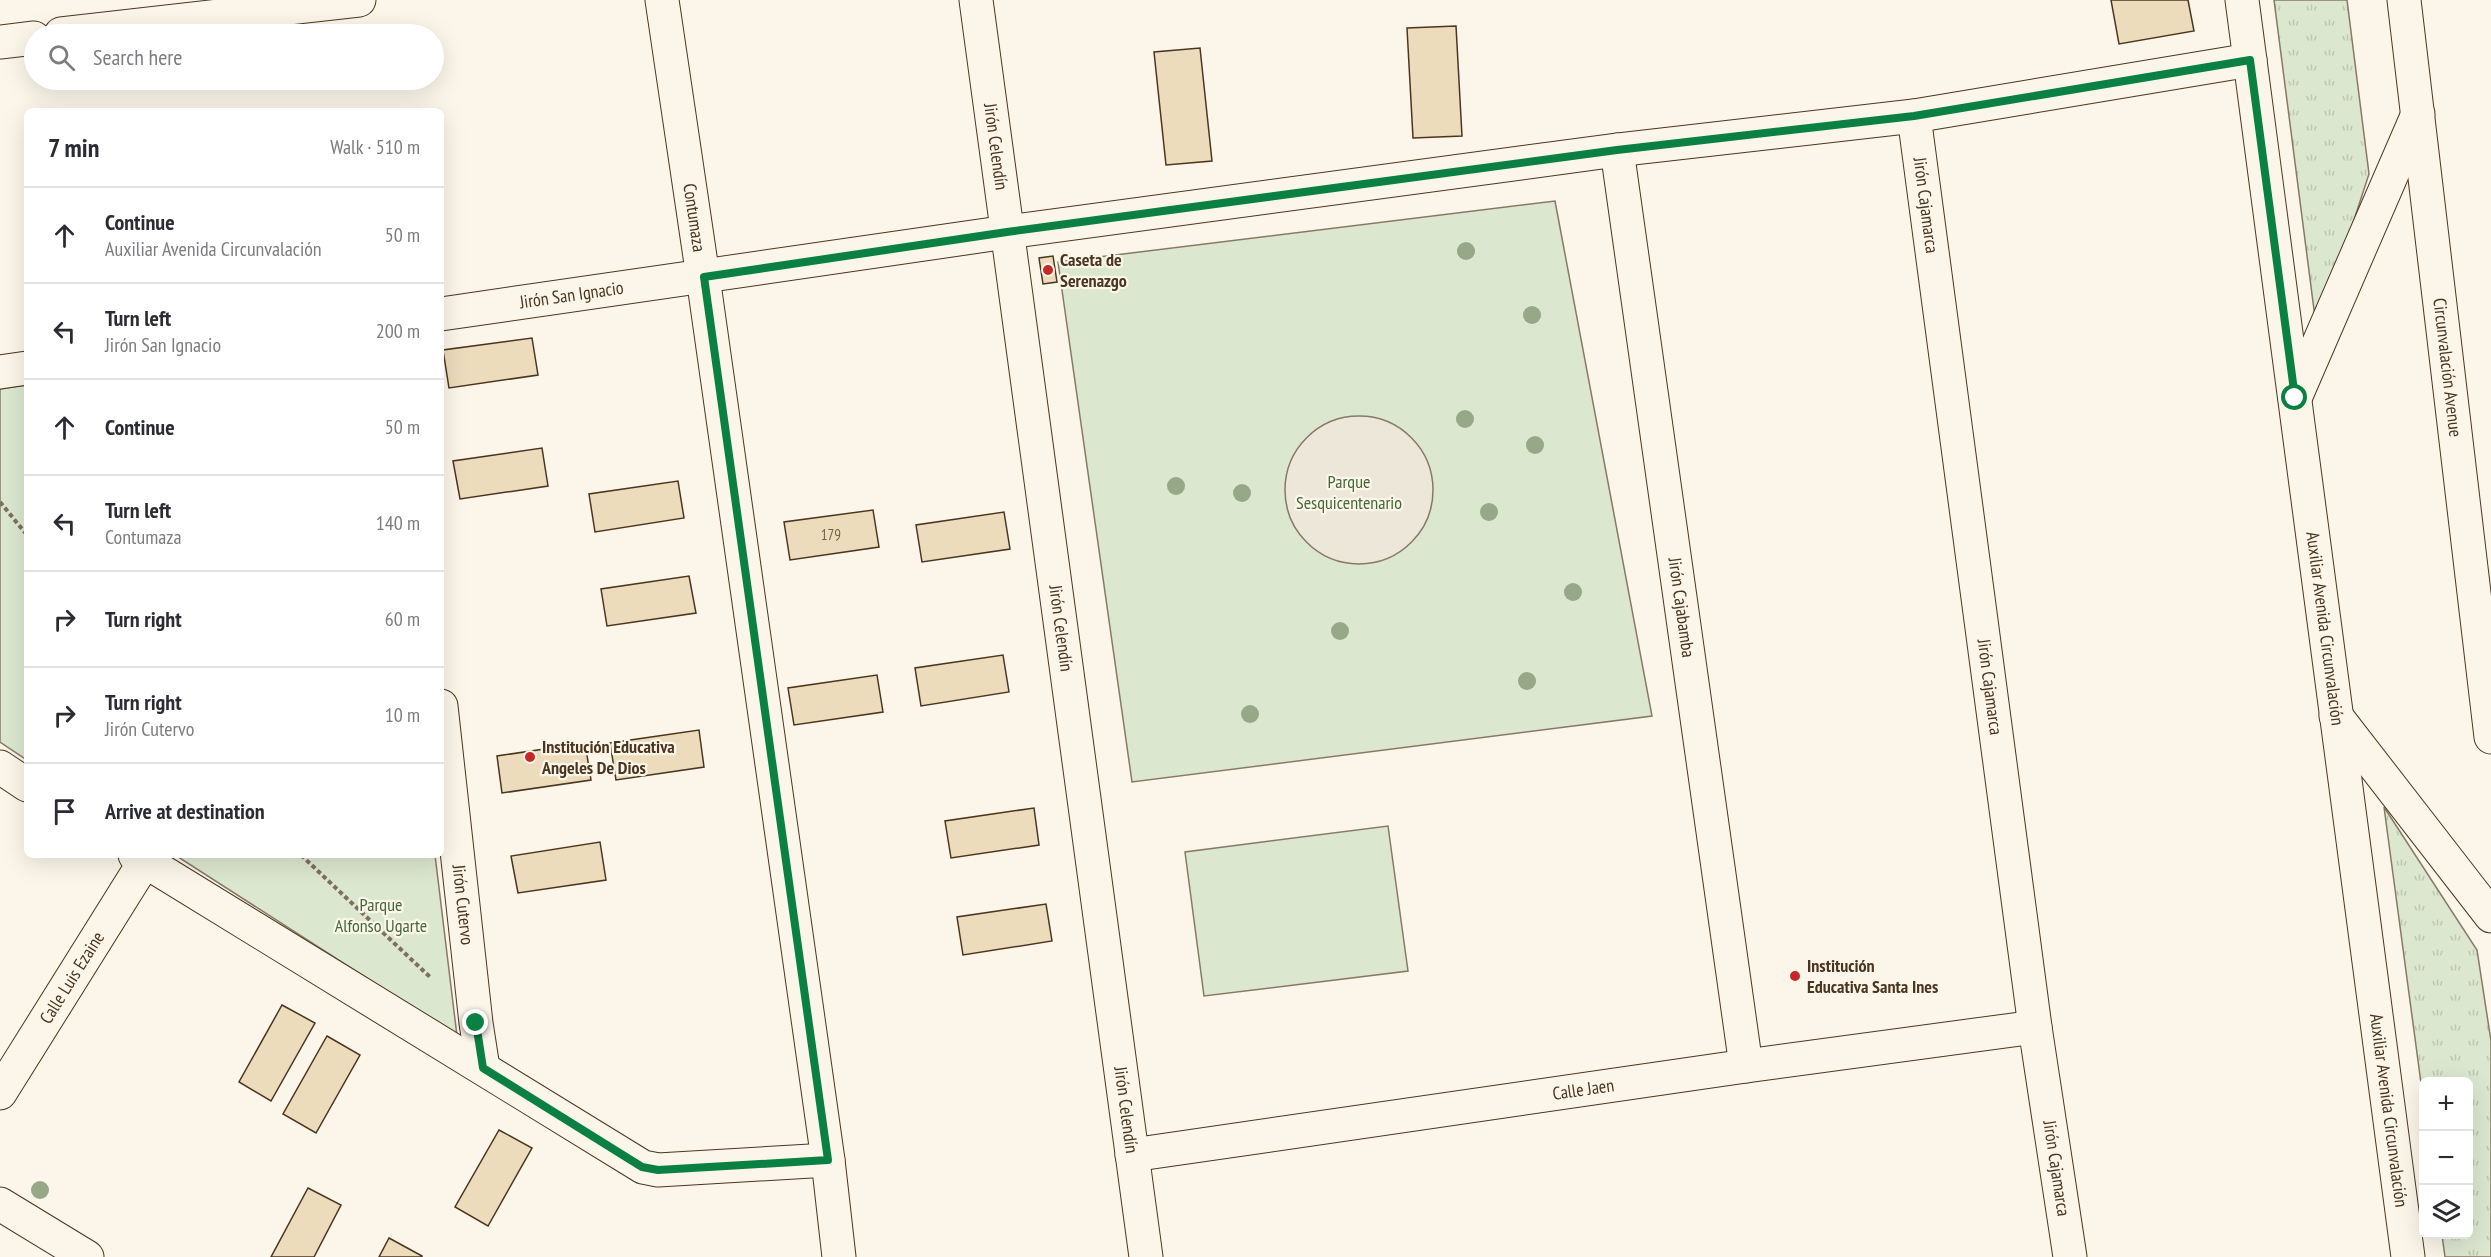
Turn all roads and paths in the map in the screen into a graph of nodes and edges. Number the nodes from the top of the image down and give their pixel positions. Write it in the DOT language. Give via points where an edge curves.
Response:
graph roads {
  1 [pos="359,0"];
  2 [pos="662,0"];
  3 [pos="976,0"];
  4 [pos="2242,0"];
  5 [pos="2404,0"];
  6 [pos="149,24"];
  7 [pos="24,39"];
  8 [pos="0,42"];
  9 [pos="2250,60"];
  10 [pos="2418,112"];
  11 [pos="1914,116"];
  12 [pos="1617,150"];
  13 [pos="1007,232"];
  14 [pos="704,277"];
  15 [pos="444,314"];
  16 [pos="24,368"];
  17 [pos="0,372"];
  18 [pos="2295,398"];
  19 [pos="0,502"];
  20 [pos="24,531"];
  21 [pos="2336,716"];
  22 [pos="444,733"];
  23 [pos="2491,737"];
  24 [pos="0,767"];
  25 [pos="24,783"];
  26 [pos="140,858"];
  27 [pos="304,858"];
  28 [pos="2491,916"];
  29 [pos="434,981"];
  30 [pos="2035,1027"];
  31 [pos="1746,1066"];
  32 [pos="483,1068"];
  33 [pos="0,1094"];
  34 [pos="1132,1155"];
  35 [pos="828,1160"];
  36 [pos="0,1204"];
  37 [pos="87,1257"];
  38 [pos="839,1257"];
  39 [pos="1146,1257"];
  40 [pos="2070,1257"];
  41 [pos="2408,1257"];
  1 -- 6 [label="street"];
  2 -- 14 [label="street, Contumaza"];
  3 -- 13 [label="street, Jirón Celendín"];
  4 -- 9 [label="street, Auxiliar Avenida Circunvalación"];
  5 -- 10 [label="street, Circunvalación Avenue"];
  7 -- 8 [label="street"];
  9 -- 11 [label="street"];
  9 -- 18 [label="street, Auxiliar Avenida Circunvalación"];
  10 -- 18 [label="street"];
  10 -- 23 [label="street, Circunvalación Avenue"];
  11 -- 12 [label="street"];
  11 -- 30 [label="street, Jirón Cajamarca"];
  12 -- 13 [label="street"];
  12 -- 31 [label="street, Jirón Cajabamba"];
  13 -- 14 [label="street, Jirón San Ignacio"];
  13 -- 34 [label="street, Jirón Celendín"];
  14 -- 15 [label="street, Jirón San Ignacio"];
  14 -- 35 [label="street, Contumaza"];
  16 -- 17 [label="street"];
  18 -- 21 [label="street, Auxiliar Avenida Circunvalación"];
  19 -- 20 [label="path"];
  21 -- 28 [label="street"];
  21 -- 41 [label="street, Auxiliar Avenida Circunvalación"];
  22 -- 32 [label="street, Jirón Cutervo"];
  24 -- 25 [label="street"];
  26 -- 32 [label="street"];
  26 -- 33 [label="street, Calle Luis Ezaine"];
  27 -- 29 [label="path"];
  30 -- 31 [label="street, Calle Jaen"];
  30 -- 40 [label="street, Jirón Cajamarca"];
  31 -- 34 [label="street, Calle Jaen"];
  32 -- 35 [label="street" via="642,1167 658,1170"];
  34 -- 39 [label="street, Jirón Celendín"];
  35 -- 38 [label="street, Contumaza"];
  36 -- 37 [label="street"];
}
